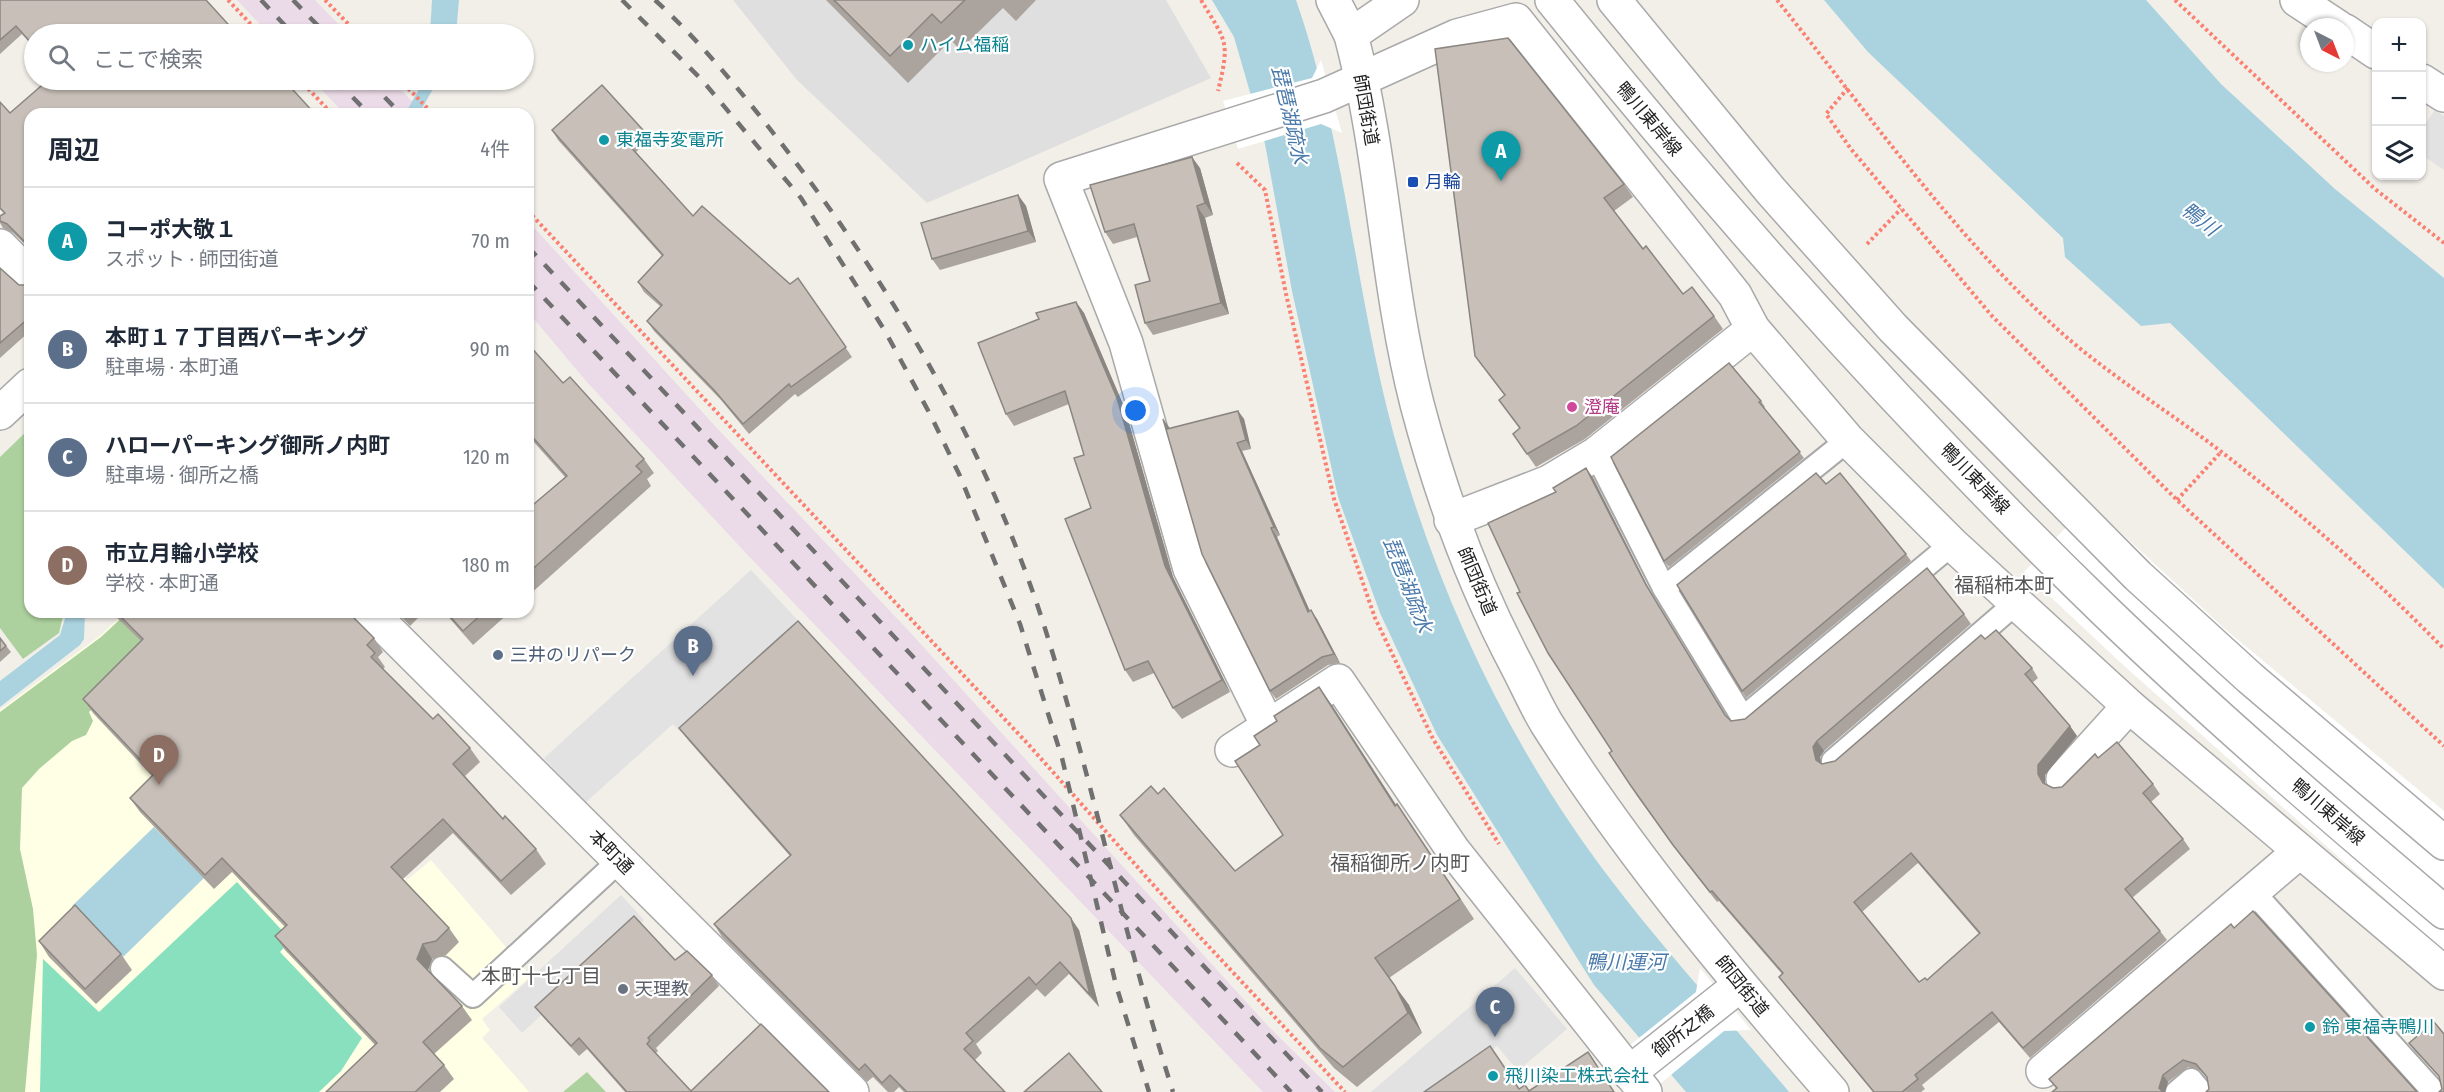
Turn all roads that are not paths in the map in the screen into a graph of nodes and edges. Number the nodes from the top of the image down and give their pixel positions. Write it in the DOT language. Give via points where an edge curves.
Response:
graph roads {
  1 [pos="1333,0"];
  2 [pos="1402,0"];
  3 [pos="1552,0"];
  4 [pos="1614,0"];
  5 [pos="2297,0"];
  6 [pos="2324,18"];
  7 [pos="1351,35"];
  8 [pos="2354,37"];
  9 [pos="2372,49"];
  10 [pos="1363,80"];
  11 [pos="2426,84"];
  12 [pos="2444,95"];
  13 [pos="0,246"];
  14 [pos="24,270"];
  15 [pos="1753,329"];
  16 [pos="24,391"];
  17 [pos="0,413"];
  18 [pos="1848,440"];
  19 [pos="1596,454"];
  20 [pos="1451,520"];
  21 [pos="1952,544"];
  22 [pos="1664,588"];
  23 [pos="2016,603"];
  24 [pos="376,618"];
  25 [pos="2129,706"];
  26 [pos="1268,726"];
  27 [pos="1232,750"];
  28 [pos="1833,761"];
  29 [pos="2063,779"];
  30 [pos="2444,843"];
  31 [pos="2299,852"];
  32 [pos="620,860"];
  33 [pos="2254,893"];
  34 [pos="2444,912"];
  35 [pos="442,968"];
  36 [pos="2444,973"];
  37 [pos="1733,991"];
  38 [pos="2043,1071"];
  39 [pos="1638,1076"];
  40 [pos="852,1092"];
  41 [pos="1832,1092"];
  42 [pos="2177,1092"];
  43 [pos="2201,1092"];
  44 [pos="2434,1092"];
  1 -- 7 [label="street, 師団街道"];
  2 -- 7 [label="street"];
  3 -- 34 [label="street, 鴨川東岸線" via="1746,234 1858,359 1991,495 2103,609 2213,711"];
  4 -- 30 [label="street" via="1772,191 1893,328 2138,576 2241,670"];
  5 -- 6 [label="street"];
  7 -- 10 [label="street, 師団街道"];
  8 -- 9 [label="street"];
  10 -- 15 [label="street" via="1457,36 1516,21 1735,295"];
  10 -- 20 [label="street, 師団街道" via="1394,295 1417,404"];
  10 -- 26 [label="street" via="1324,96 1061,178 1126,343 1190,569"];
  11 -- 12 [label="street"];
  13 -- 14 [label="street"];
  15 -- 18 [label="street"];
  15 -- 19 [label="street"];
  16 -- 17 [label="street"];
  18 -- 21 [label="street"];
  18 -- 22 [label="lane"];
  19 -- 20 [label="street" via="1549,482"];
  19 -- 22 [label="lane"];
  20 -- 37 [label="street, 師団街道" via="1491,618 1546,722"];
  21 -- 22 [label="lane" via="1743,718"];
  21 -- 23 [label="street"];
  23 -- 25 [label="street"];
  23 -- 28 [label="lane"];
  24 -- 32 [label="street, 本町通"];
  25 -- 29 [label="street"];
  25 -- 31 [label="street"];
  26 -- 27 [label="street"];
  26 -- 39 [label="street" via="1338,681 1453,850"];
  31 -- 33 [label="street"];
  31 -- 36 [label="street"];
  32 -- 35 [label="lane" via="473,996"];
  32 -- 40 [label="street, 本町通"];
  33 -- 38 [label="street"];
  33 -- 44 [label="lane"];
  37 -- 39 [label="street, 御所之橋"];
  37 -- 41 [label="street, 師団街道"];
  42 -- 43 [label="lane" via="2191,1080"];
}
